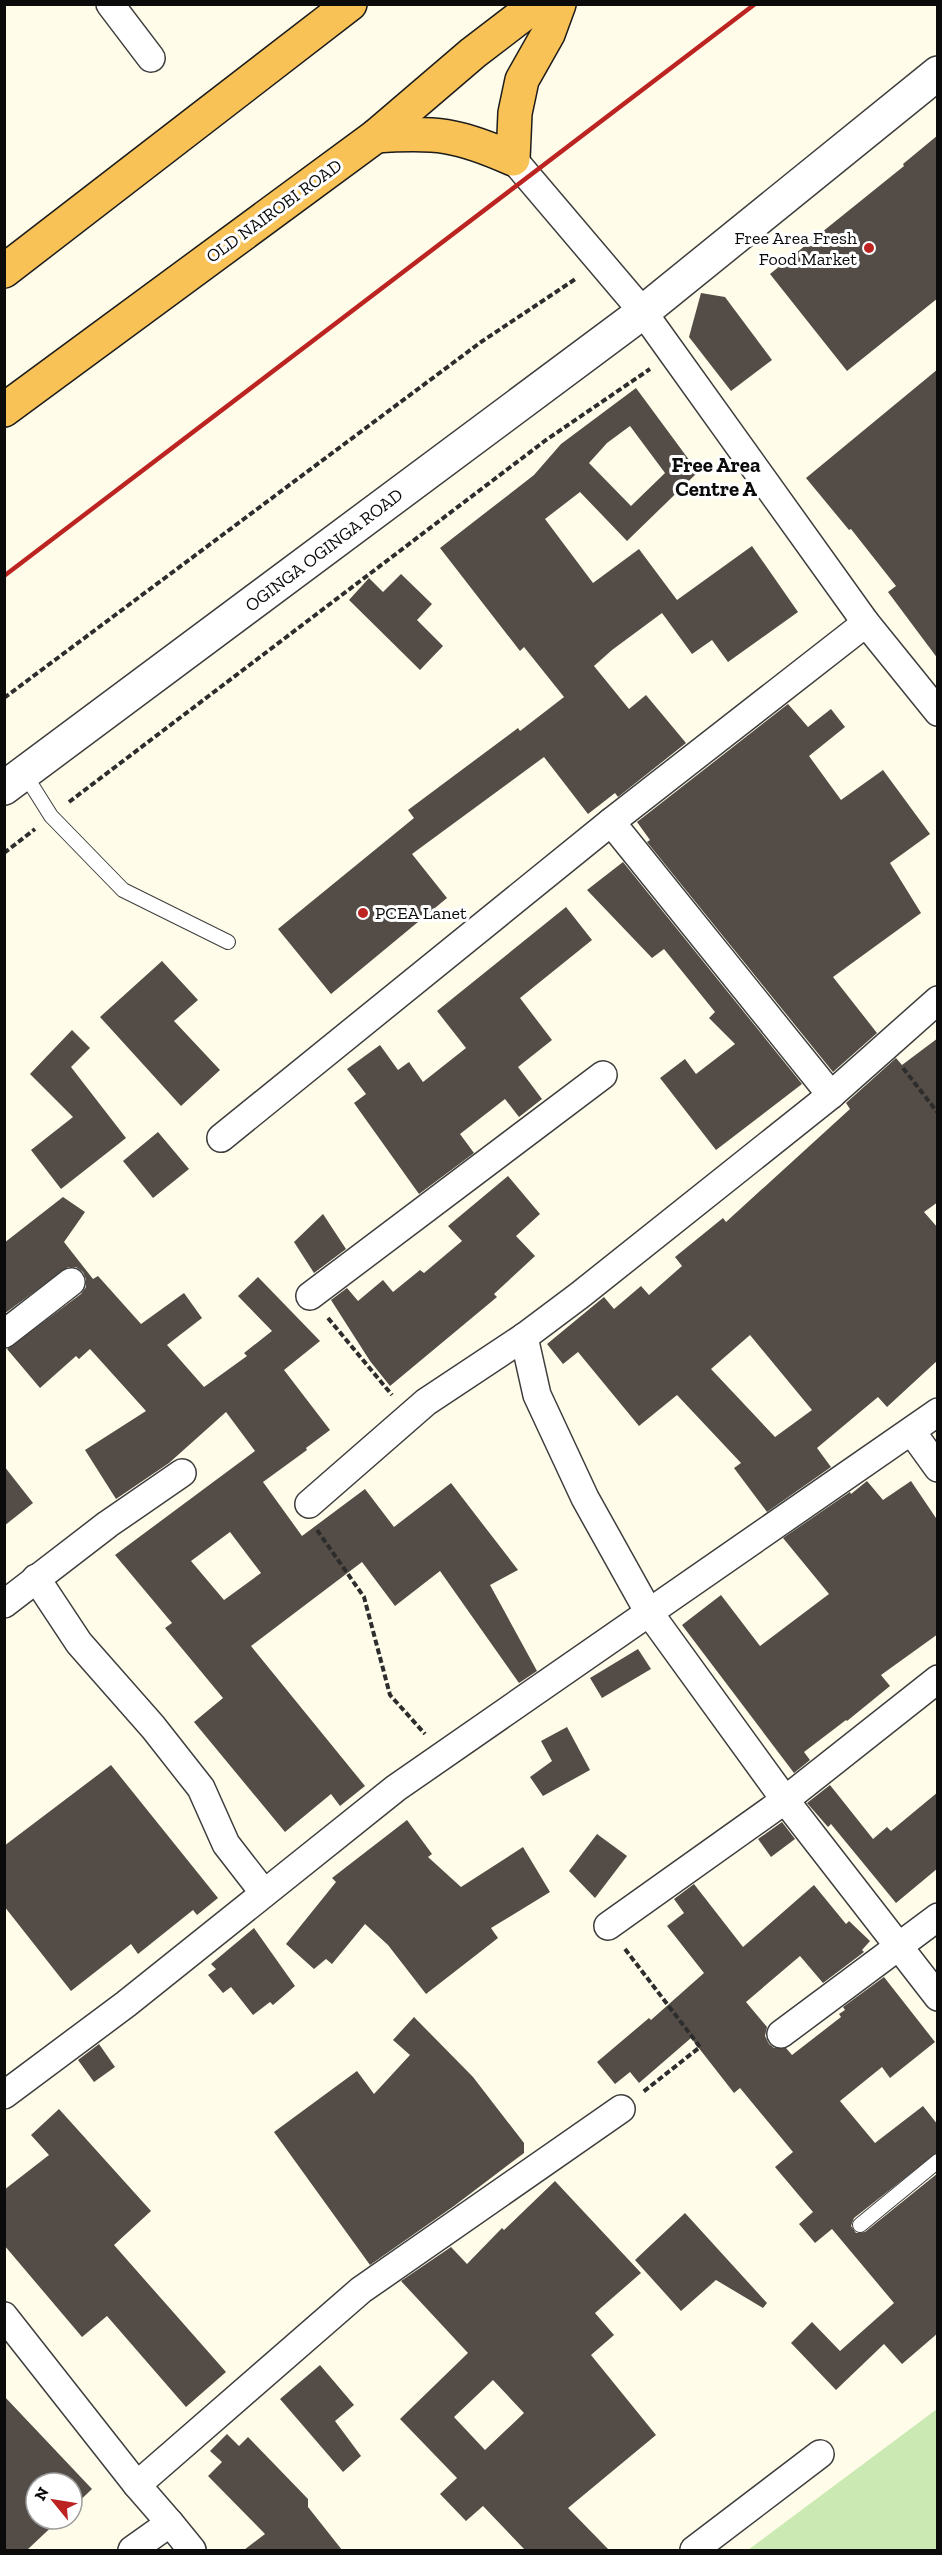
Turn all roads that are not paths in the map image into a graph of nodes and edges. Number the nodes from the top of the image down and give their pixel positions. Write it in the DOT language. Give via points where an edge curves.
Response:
graph roads {
  1 [pos="110,4"];
  2 [pos="350,4"];
  3 [pos="537,4"];
  4 [pos="559,4"];
  5 [pos="151,58"];
  6 [pos="936,79"];
  7 [pos="376,136"];
  8 [pos="513,159"];
  9 [pos="4,271"];
  10 [pos="643,312"];
  11 [pos="4,410"];
  12 [pos="866,623"];
  13 [pos="938,712"];
  14 [pos="21,783"];
  15 [pos="611,822"];
  16 [pos="228,942"];
  17 [pos="938,1000"];
  18 [pos="603,1075"];
  19 [pos="831,1095"];
  20 [pos="221,1138"];
  21 [pos="71,1282"];
  22 [pos="310,1296"];
  23 [pos="4,1334"];
  24 [pos="524,1337"];
  25 [pos="938,1412"];
  26 [pos="912,1432"];
  27 [pos="938,1468"];
  28 [pos="182,1473"];
  29 [pos="309,1504"];
  30 [pos="36,1578"];
  31 [pos="4,1604"];
  32 [pos="648,1611"];
  33 [pos="938,1679"];
  34 [pos="785,1800"];
  35 [pos="264,1893"];
  36 [pos="938,1917"];
  37 [pos="608,1926"];
  38 [pos="898,1947"];
  39 [pos="938,1997"];
  40 [pos="782,2034"];
  41 [pos="4,2095"];
  42 [pos="621,2109"];
  43 [pos="938,2161"];
  44 [pos="860,2225"];
  45 [pos="4,2316"];
  46 [pos="820,2454"];
  47 [pos="137,2485"];
  48 [pos="170,2523"];
  49 [pos="132,2550"];
  50 [pos="192,2550"];
  51 [pos="694,2550"];
  1 -- 5 [label="street"];
  2 -- 9 [label="highway"];
  3 -- 7 [label="highway, OLD NAIROBI ROAD"];
  4 -- 8 [label="highway" via="548,34 522,80 515,113"];
  6 -- 10 [label="street, OGINGA OGINGA ROAD"];
  7 -- 8 [label="highway" via="451,136"];
  7 -- 11 [label="highway, OLD NAIROBI ROAD"];
  8 -- 10 [label="street"];
  10 -- 12 [label="street"];
  10 -- 14 [label="street, OGINGA OGINGA ROAD"];
  12 -- 13 [label="street"];
  12 -- 15 [label="street"];
  14 -- 16 [label="lane" via="123,890"];
  15 -- 19 [label="street"];
  15 -- 20 [label="street"];
  17 -- 19 [label="street"];
  18 -- 22 [label="street"];
  19 -- 24 [label="street"];
  21 -- 23 [label="street"];
  24 -- 29 [label="street" via="426,1402"];
  24 -- 32 [label="street" via="537,1395 585,1498"];
  25 -- 26 [label="street"];
  26 -- 27 [label="street"];
  26 -- 32 [label="street"];
  28 -- 30 [label="street"];
  30 -- 31 [label="street"];
  30 -- 35 [label="street" via="79,1643 201,1788 226,1844"];
  32 -- 34 [label="street"];
  32 -- 35 [label="street" via="396,1788"];
  33 -- 34 [label="street"];
  34 -- 37 [label="street"];
  34 -- 38 [label="street"];
  35 -- 41 [label="street"];
  36 -- 38 [label="street"];
  38 -- 39 [label="street"];
  38 -- 40 [label="street"];
  42 -- 47 [label="street" via="361,2290"];
  43 -- 44 [label="lane"];
  45 -- 47 [label="street"];
  46 -- 51 [label="street"];
  47 -- 48 [label="street"];
  48 -- 49 [label="street"];
  48 -- 50 [label="street"];
}
